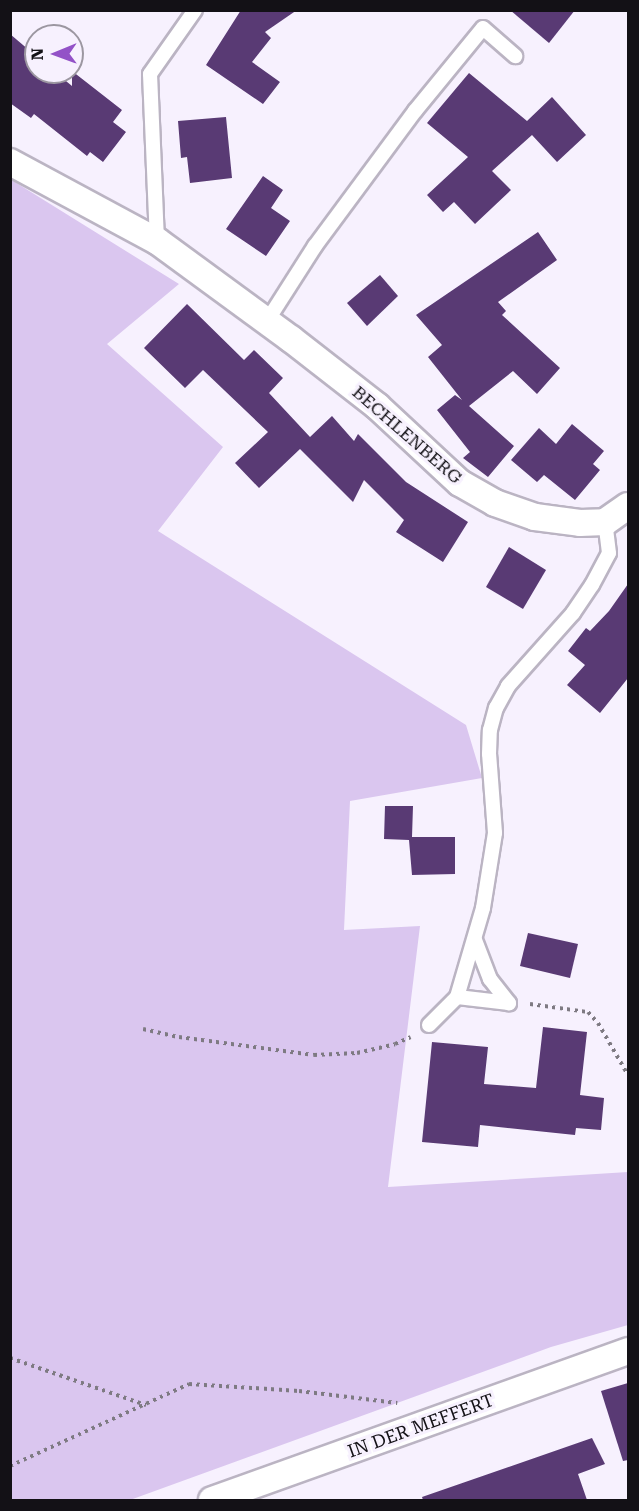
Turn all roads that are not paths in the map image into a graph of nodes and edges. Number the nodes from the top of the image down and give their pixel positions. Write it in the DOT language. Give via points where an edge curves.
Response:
graph roads {
  1 [pos="195,10"];
  2 [pos="515,56"];
  3 [pos="10,162"];
  4 [pos="157,241"];
  5 [pos="267,321"];
  6 [pos="628,506"];
  7 [pos="605,522"];
  8 [pos="475,940"];
  9 [pos="457,997"];
  10 [pos="429,1025"];
  11 [pos="628,1351"];
  12 [pos="212,1500"];
  1 -- 4 [label="lane" via="150,74"];
  2 -- 5 [label="lane" via="483,28 315,246"];
  3 -- 4 [label="street, BECHLENBERG"];
  4 -- 5 [label="street, BECHLENBERG"];
  5 -- 7 [label="street, BECHLENBERG" via="377,406 460,483 495,503 535,517"];
  6 -- 7 [label="street"];
  7 -- 8 [label="lane" via="609,553 592,585 573,613 508,687 496,708 489,754 495,833"];
  8 -- 9 [label="lane"];
  8 -- 9 [label="lane" via="490,979 509,1003"];
  9 -- 10 [label="lane"];
  11 -- 12 [label="street, IN DER MEFFERT"];
}
